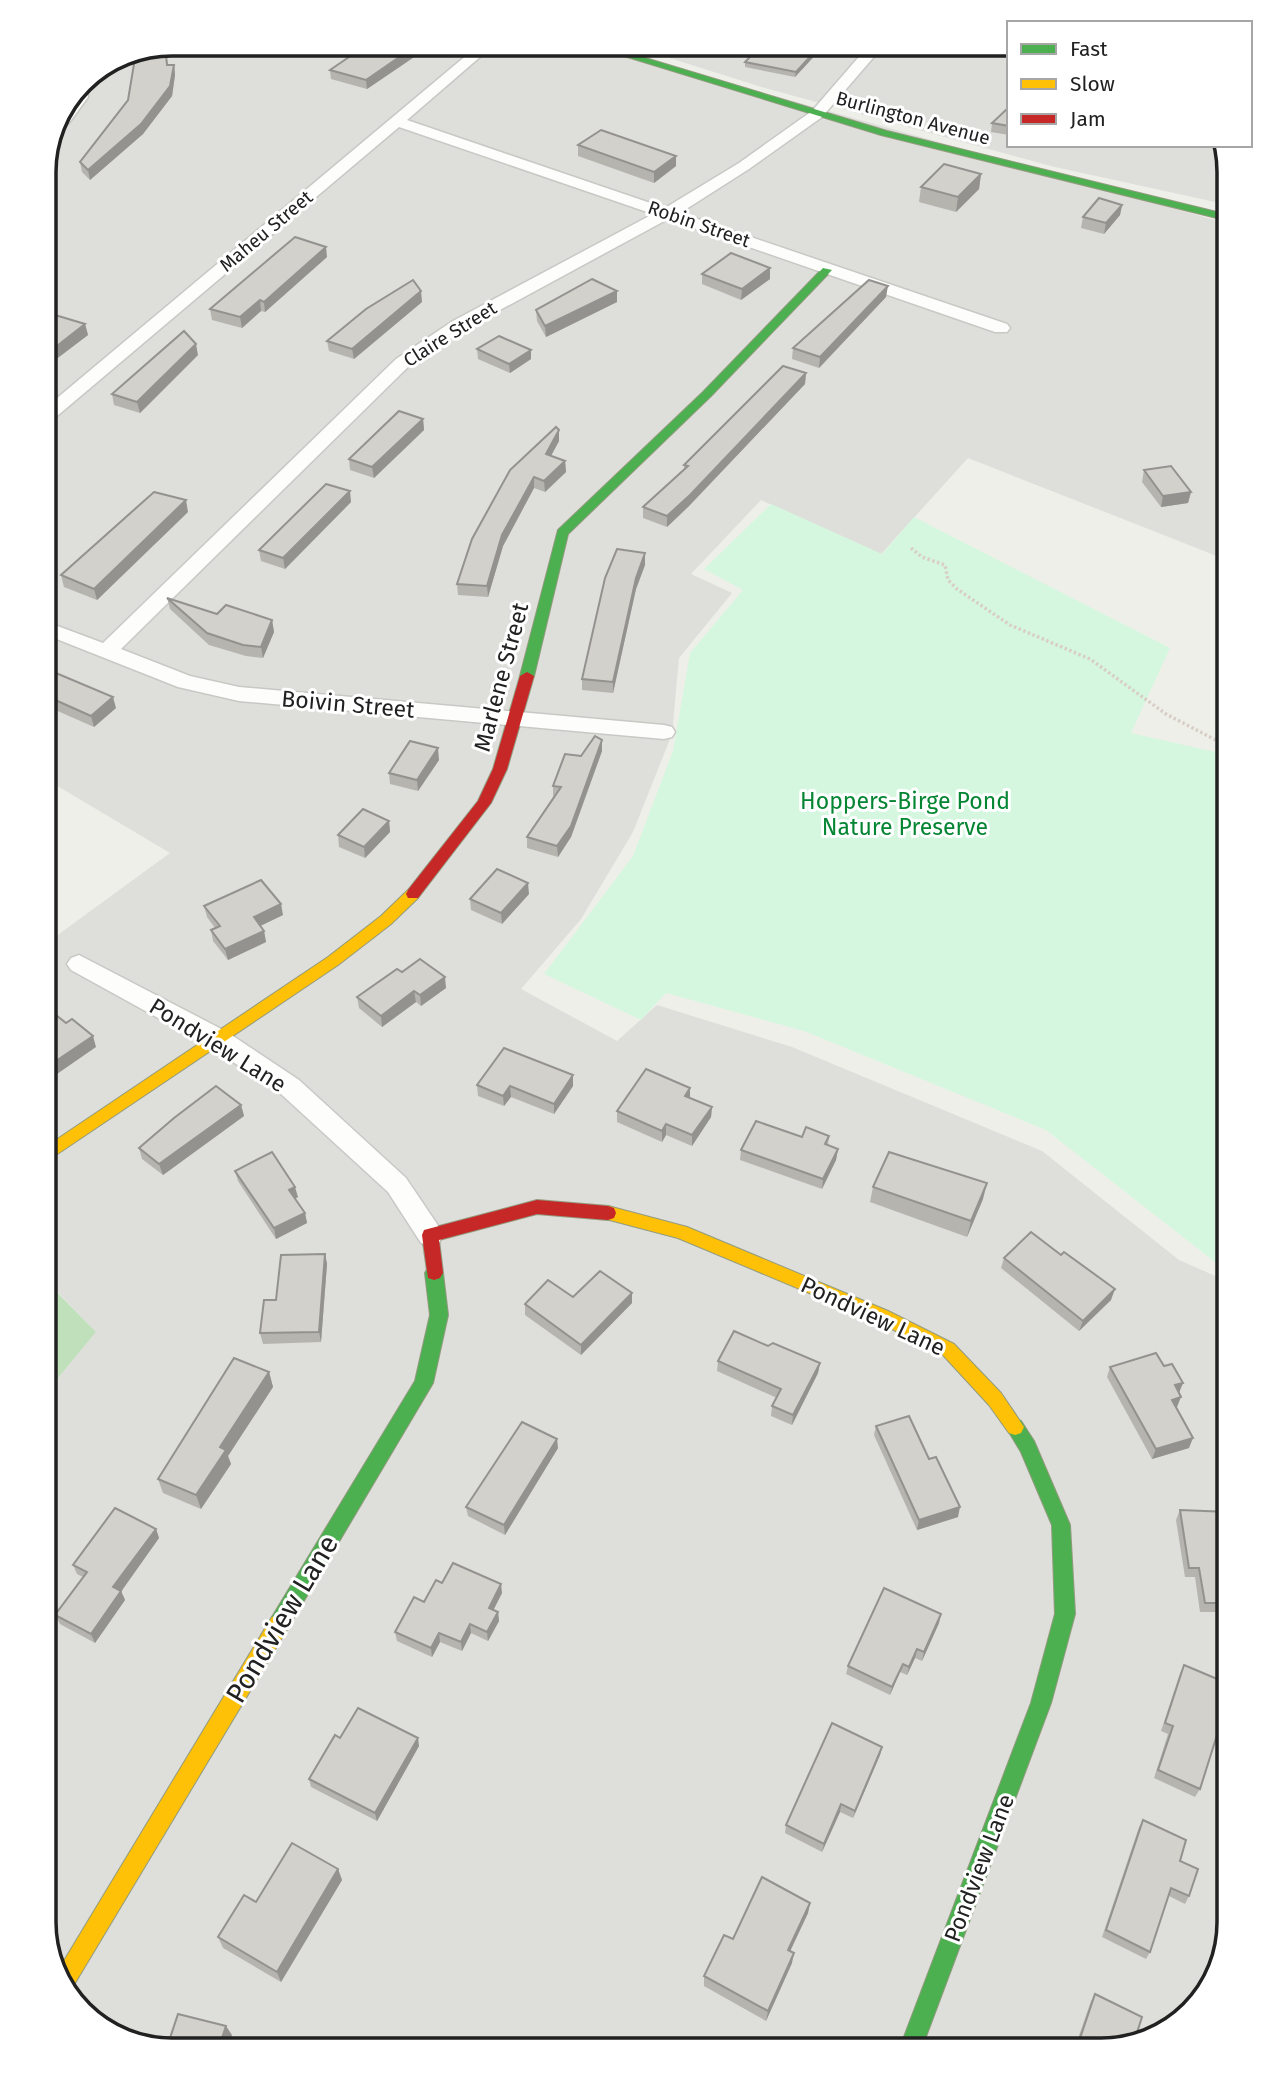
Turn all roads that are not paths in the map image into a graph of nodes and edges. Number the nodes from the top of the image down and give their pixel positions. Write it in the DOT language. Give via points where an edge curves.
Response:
graph roads {
  1 [pos="474,56"];
  2 [pos="629,56"];
  3 [pos="868,56"];
  4 [pos="817,114"];
  5 [pos="397,121"];
  6 [pos="667,213"];
  7 [pos="1217,215"];
  8 [pos="827,270"];
  9 [pos="1001,328"];
  10 [pos="56,408"];
  11 [pos="56,632"];
  12 [pos="106,652"];
  13 [pos="517,718"];
  14 [pos="664,732"];
  15 [pos="79,964"];
  16 [pos="218,1040"];
  17 [pos="56,1148"];
  18 [pos="429,1235"];
  19 [pos="69,1974"];
  20 [pos="915,2038"];
  1 -- 5 [label="street, Maheu Street"];
  2 -- 4 [label="street, Burlington Avenue"];
  3 -- 4 [label="street, Claire Street"];
  4 -- 6 [label="street, Claire Street"];
  4 -- 7 [label="street, Burlington Avenue"];
  5 -- 6 [label="street, Robin Street"];
  5 -- 10 [label="street, Maheu Street"];
  6 -- 8 [label="street, Robin Street"];
  6 -- 12 [label="street, Claire Street" via="459,325 402,363"];
  8 -- 9 [label="street, Robin Street"];
  8 -- 13 [label="street, Marlene Street" via="562,533"];
  11 -- 12 [label="street, Boivin Street"];
  12 -- 13 [label="street, Boivin Street" via="186,682 239,694"];
  13 -- 14 [label="street, Boivin Street"];
  13 -- 16 [label="street, Marlene Street" via="484,803 415,892 333,961"];
  15 -- 16 [label="street, Pondview Lane"];
  16 -- 17 [label="street, Marlene Street"];
  16 -- 18 [label="street, Pondview Lane" via="290,1087 397,1185"];
  18 -- 19 [label="street, Pondview Lane" via="439,1315 424,1383"];
  18 -- 20 [label="street, Pondview Lane" via="537,1207 615,1214 681,1232 882,1315 948,1349 995,1399 1028,1447 1061,1525 1065,1614 1041,1703"];
}
